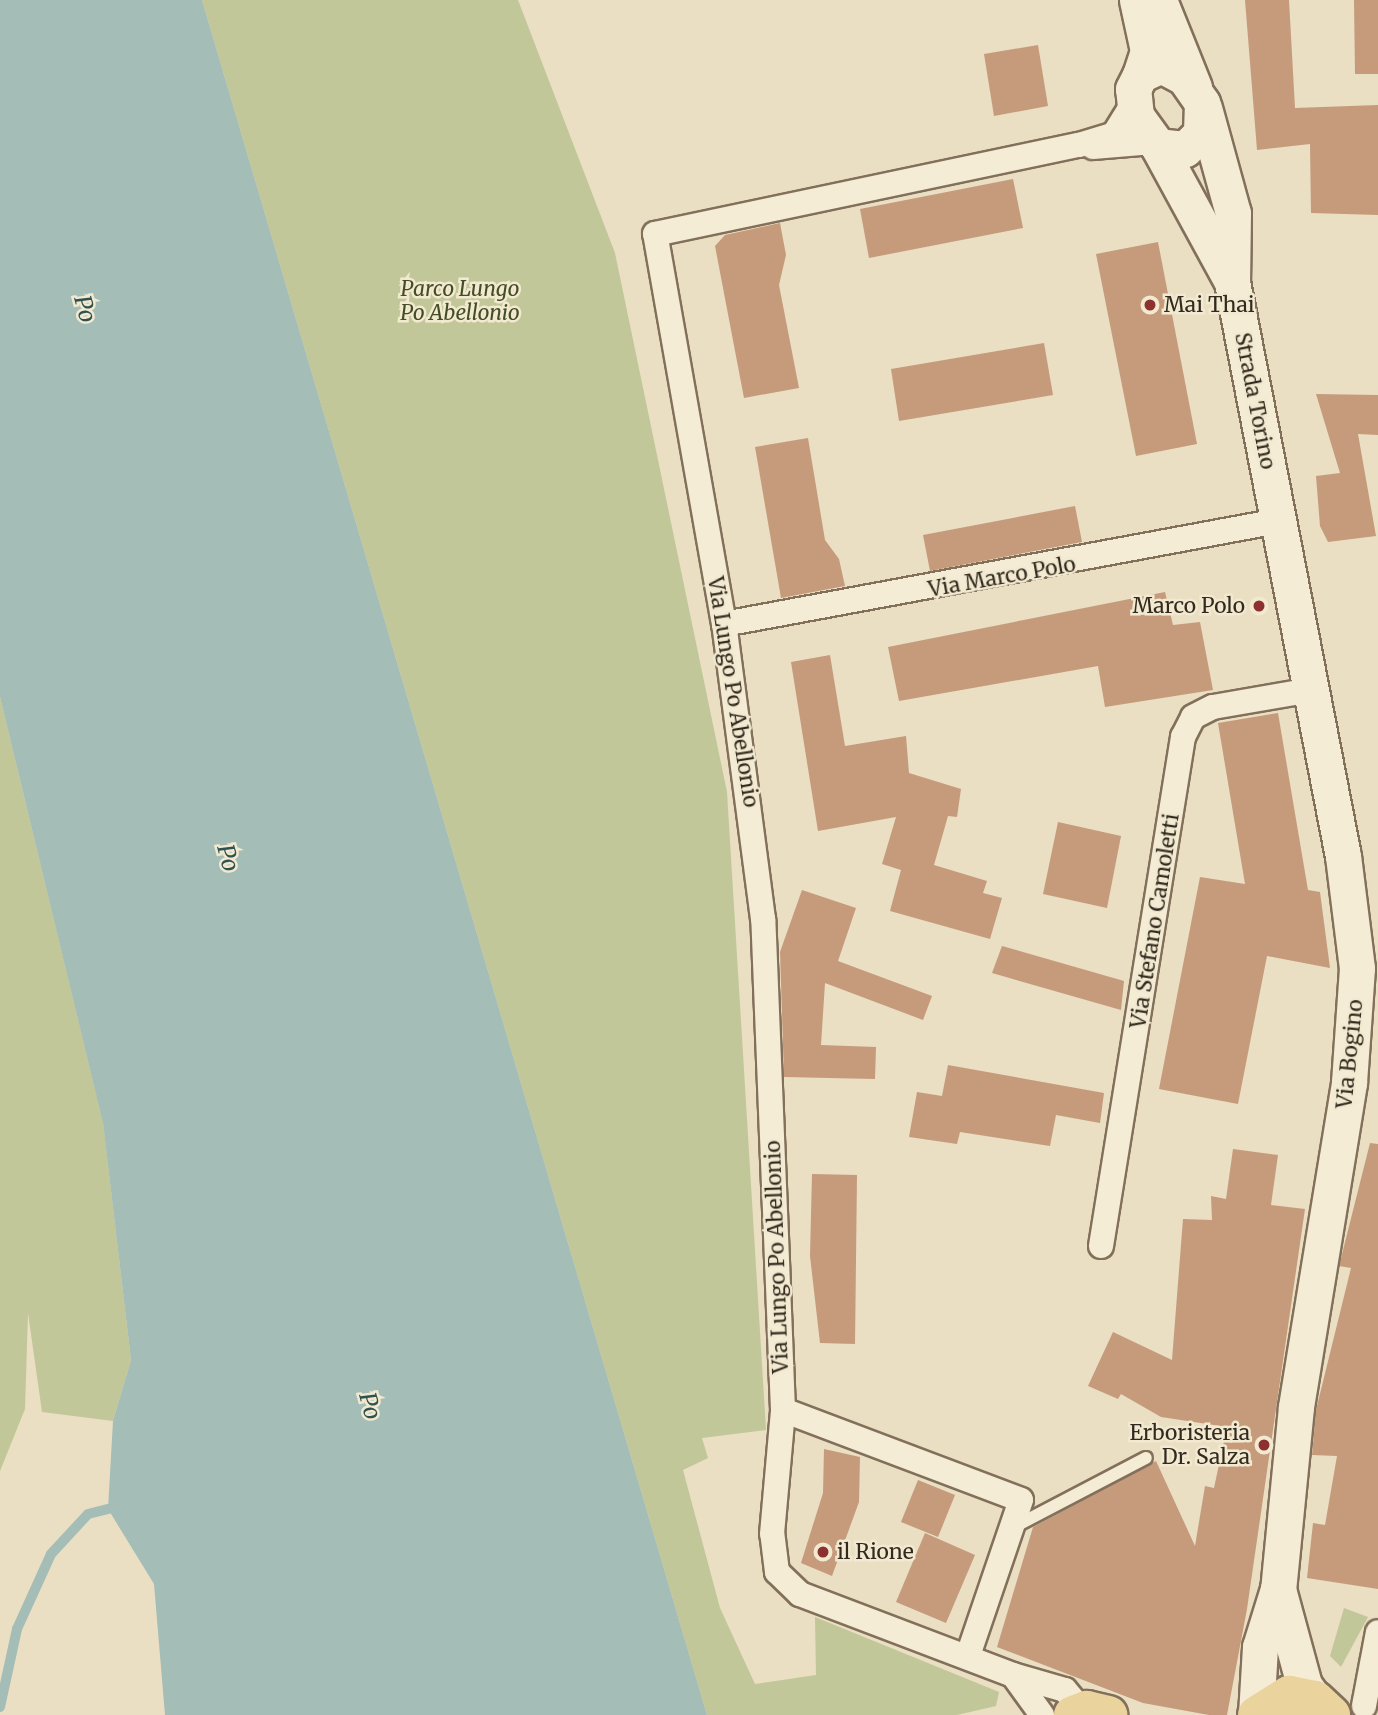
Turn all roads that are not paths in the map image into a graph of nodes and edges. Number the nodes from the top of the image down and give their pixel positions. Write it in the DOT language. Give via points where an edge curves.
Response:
graph roads {
  1 [pos="1137,0"];
  2 [pos="1159,0"];
  3 [pos="1136,89"];
  4 [pos="1198,95"];
  5 [pos="1156,144"];
  6 [pos="1079,145"];
  7 [pos="1232,282"];
  8 [pos="1278,520"];
  9 [pos="724,624"];
  10 [pos="1311,690"];
  11 [pos="1101,1246"];
  12 [pos="783,1410"];
  13 [pos="1146,1458"];
  14 [pos="1012,1528"];
  15 [pos="1278,1589"];
  16 [pos="1378,1632"];
  17 [pos="968,1656"];
  18 [pos="1013,1675"];
  19 [pos="1337,1707"];
  20 [pos="1088,1713"];
  21 [pos="1042,1715"];
  22 [pos="1256,1715"];
  1 -- 3 [label="main road" via="1148,51"];
  2 -- 4 [label="main road, Strada Torino"];
  3 -- 4 [label="main road" via="1161,65"];
  3 -- 5 [label="main road, Strada Torino" via="1139,126"];
  3 -- 6 [label="street, Via Lungo Po Abellonio" via="1114,134"];
  4 -- 5 [label="main road" via="1195,143 1185,149"];
  4 -- 7 [label="main road, Strada Torino" via="1233,213"];
  5 -- 6 [label="street, Via Lungo Po Abellonio" via="1110,150"];
  5 -- 7 [label="main road, Strada Torino"];
  6 -- 9 [label="street, Via Lungo Po Abellonio" via="655,234"];
  7 -- 8 [label="main road, Strada Torino"];
  8 -- 9 [label="street, Via Marco Polo"];
  8 -- 10 [label="main road, Via Bogino"];
  9 -- 12 [label="street, Via Lungo Po Abellonio" via="764,919"];
  10 -- 11 [label="street, Via Stefano Camoletti" via="1213,707 1193,717 1184,737"];
  10 -- 15 [label="main road, Via Bogino" via="1352,913 1355,1026 1296,1407"];
  12 -- 14 [label="street" via="1021,1500"];
  12 -- 17 [label="street, Via Lungo Po Abellonio" via="772,1534 777,1573 786,1584"];
  13 -- 14 [label="lane"];
  14 -- 17 [label="street"];
  15 -- 19 [label="main road, Via Bogino" via="1304,1685"];
  15 -- 22 [label="main road, Via Bogino" via="1260,1647"];
  16 -- 19 [label="street"];
  17 -- 18 [label="street"];
  18 -- 20 [label="street" via="1065,1690"];
  18 -- 21 [label="street"];
  19 -- 22 [label="main road" via="1289,1695"];
}
